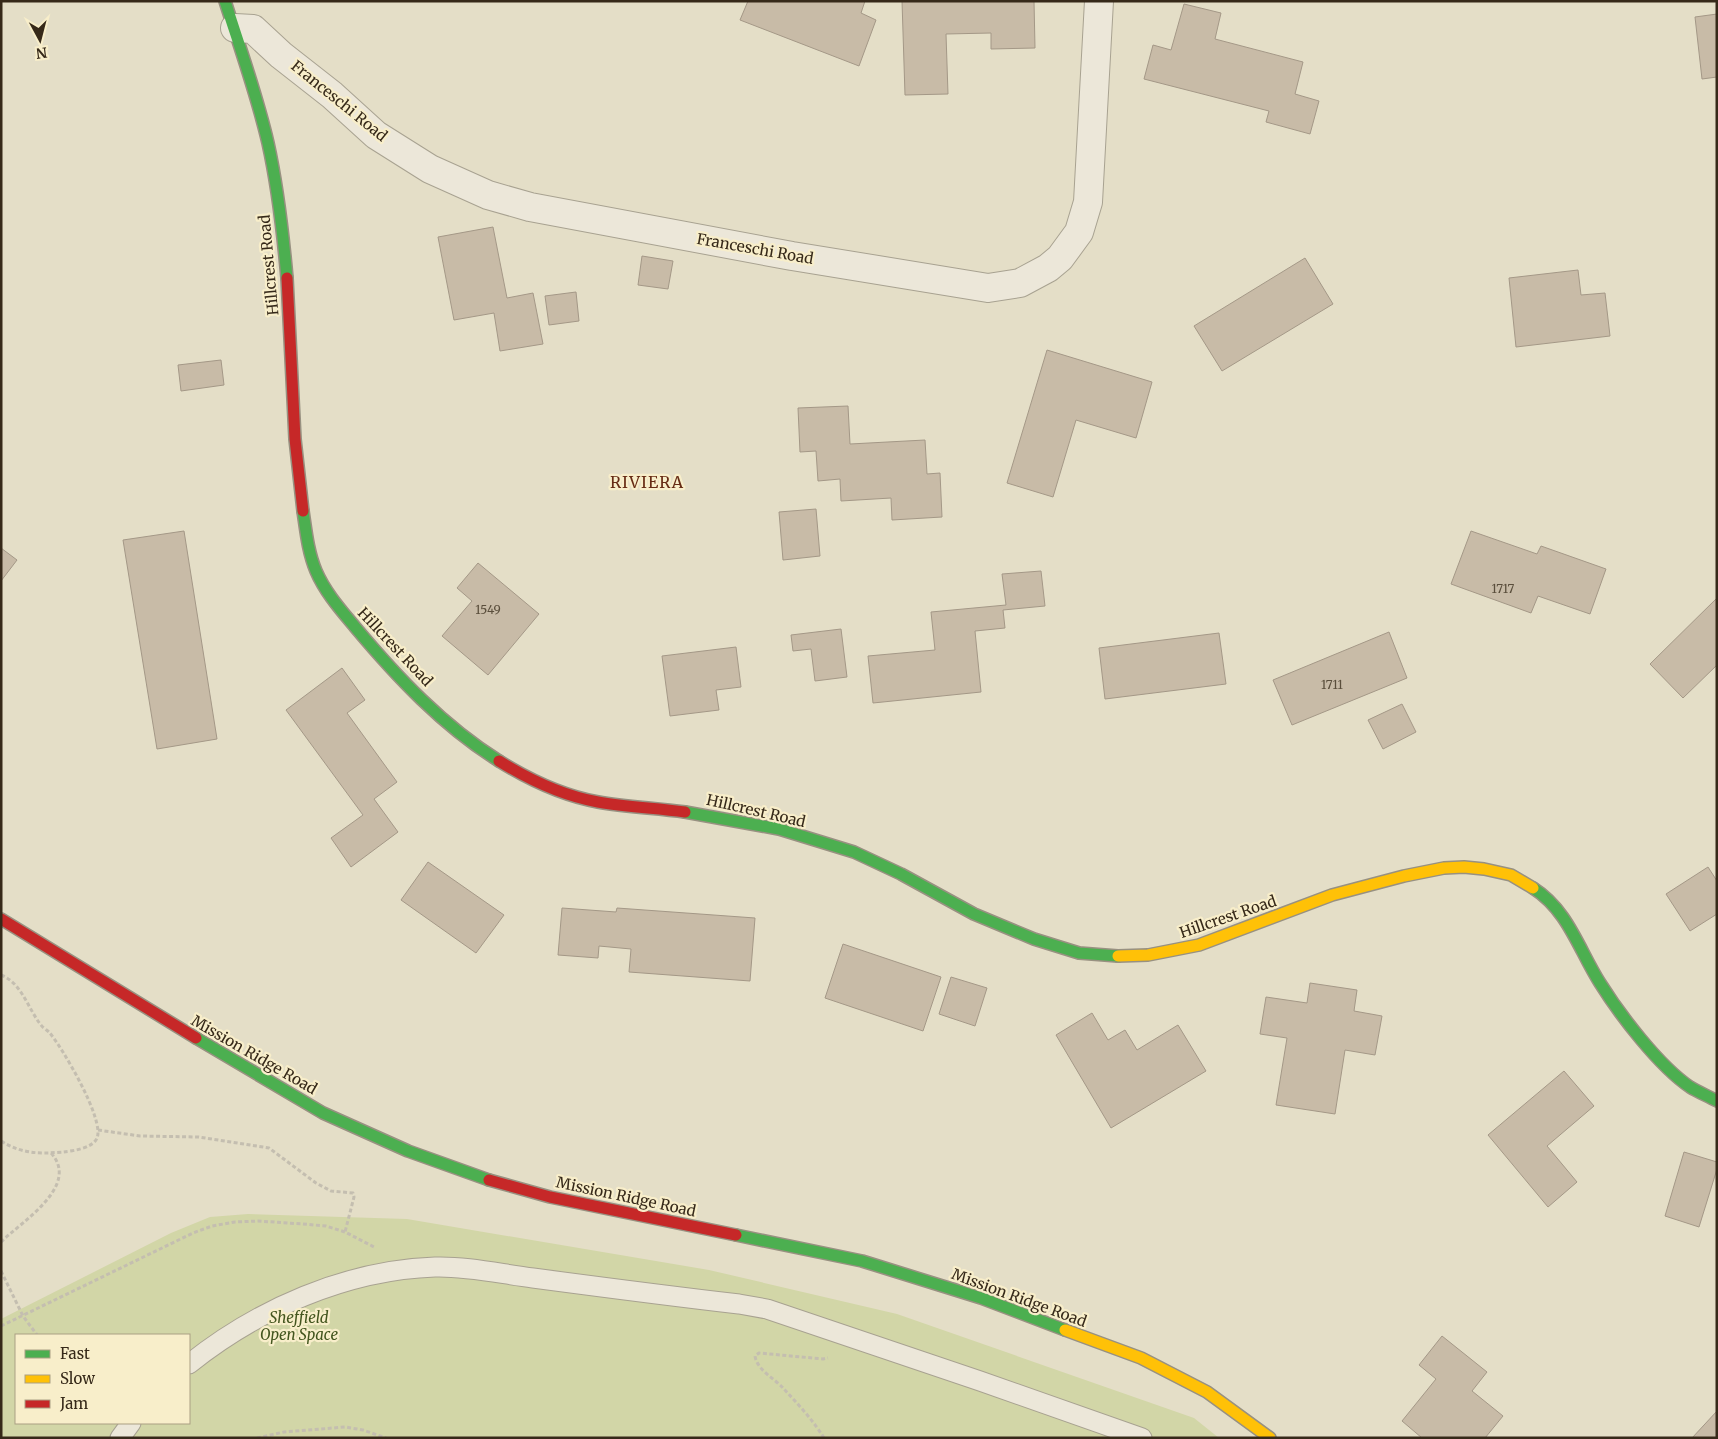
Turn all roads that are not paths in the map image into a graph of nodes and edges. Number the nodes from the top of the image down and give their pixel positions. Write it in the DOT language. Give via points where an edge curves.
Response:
graph roads {
  1 [pos="225,1"];
  2 [pos="1099,1"];
  3 [pos="235,28"];
  4 [pos="1,919"];
  5 [pos="1717,1100"];
  6 [pos="190,1363"];
  7 [pos="130,1424"];
  8 [pos="120,1438"];
  9 [pos="1142,1438"];
  10 [pos="1270,1438"];
  1 -- 3 [label="street, Hillcrest Road"];
  2 -- 3 [label="street, Franceschi Road" via="1088,202 1078,232 1060,258 1048,268 1020,283 988,288 792,256 530,207 488,195 430,169 376,135 253,29"];
  3 -- 5 [label="street, Hillcrest Road" via="268,143 283,227 295,439 307,542 316,571 331,598 370,646 440,718 482,751 513,770 562,792 597,802 707,815 779,829 854,852 974,914 1034,939 1079,952 1114,956 1182,950 1332,895 1444,868 1484,868 1511,876 1539,892 1554,906 1626,1020 1667,1068 1690,1087"];
  4 -- 10 [label="street, Mission Ridge Road" via="291,1095 408,1151 479,1177 550,1197 862,1261 981,1298 1141,1358 1207,1392"];
  6 -- 9 [label="lane" via="257,1318 334,1285 375,1275 434,1267 758,1307"];
  7 -- 8 [label="lane"];
}
